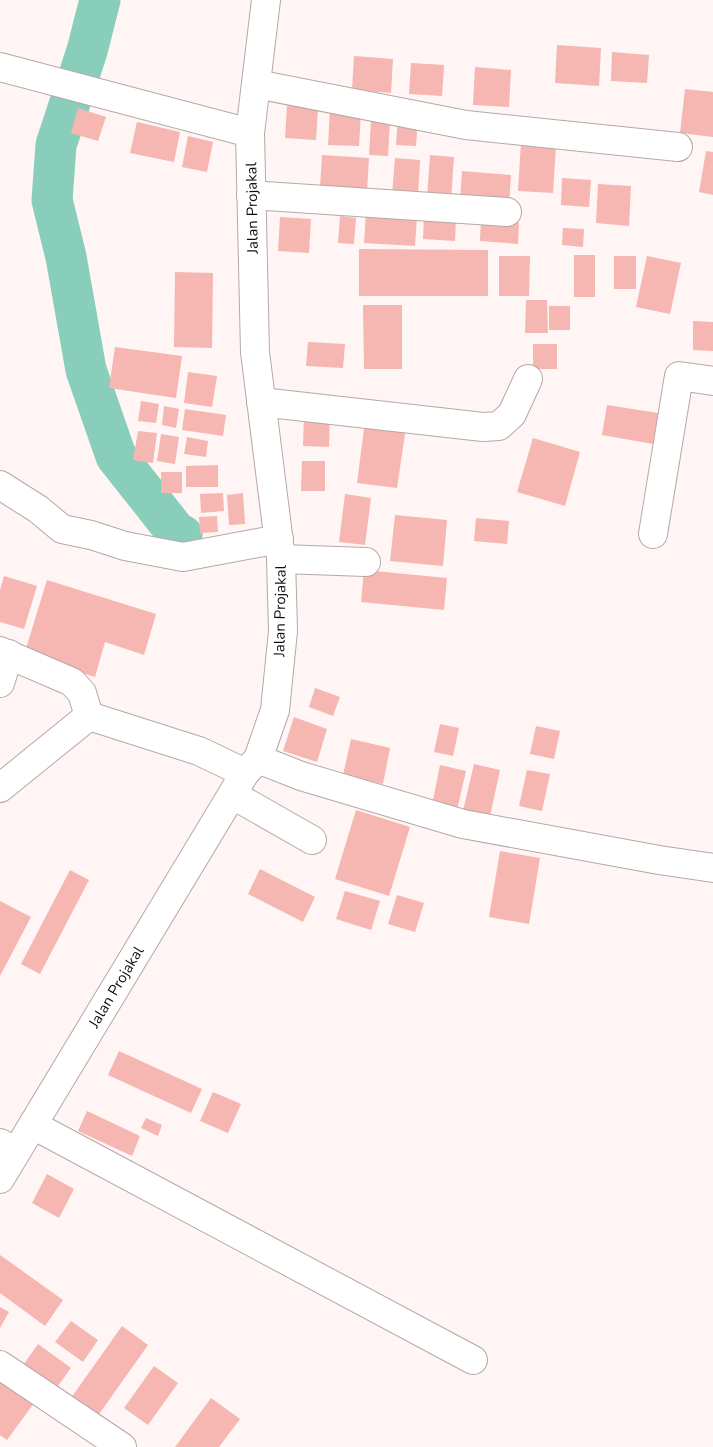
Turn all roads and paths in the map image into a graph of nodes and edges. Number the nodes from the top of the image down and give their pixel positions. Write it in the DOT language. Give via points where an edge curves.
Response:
graph roads {
  1 [pos="266,0"];
  2 [pos="0,67"];
  3 [pos="256,84"];
  4 [pos="250,133"];
  5 [pos="678,147"];
  6 [pos="251,195"];
  7 [pos="507,212"];
  8 [pos="528,379"];
  9 [pos="713,381"];
  10 [pos="261,402"];
  11 [pos="0,485"];
  12 [pos="653,534"];
  13 [pos="280,549"];
  14 [pos="366,562"];
  15 [pos="5,652"];
  16 [pos="0,683"];
  17 [pos="89,716"];
  18 [pos="246,776"];
  19 [pos="0,788"];
  20 [pos="312,840"];
  21 [pos="713,868"];
  22 [pos="33,1125"];
  23 [pos="8,1148"];
  24 [pos="0,1179"];
  25 [pos="473,1360"];
  26 [pos="0,1365"];
  27 [pos="122,1447"];
  1 -- 3 [label="street, Jalan Projakal"];
  2 -- 4 [label="street"];
  3 -- 4 [label="street, Jalan Projakal"];
  3 -- 5 [label="street" via="466,125"];
  4 -- 6 [label="street, Jalan Projakal"];
  6 -- 7 [label="street"];
  6 -- 10 [label="street, Jalan Projakal" via="255,352"];
  8 -- 10 [label="street" via="512,414 499,426"];
  9 -- 12 [label="street" via="679,376"];
  10 -- 13 [label="street, Jalan Projakal"];
  11 -- 13 [label="street" via="62,529 125,546 183,557 214,550"];
  13 -- 14 [label="street"];
  13 -- 18 [label="street, Jalan Projakal" via="283,631 275,710"];
  15 -- 16 [label="street"];
  15 -- 17 [label="street" via="72,682 82,693"];
  17 -- 18 [label="street" via="199,751"];
  17 -- 19 [label="street"];
  18 -- 20 [label="street"];
  18 -- 21 [label="street" via="301,776 463,824"];
  18 -- 22 [label="street, Jalan Projakal"];
  22 -- 23 [label="street, Jalan Projakal"];
  22 -- 25 [label="street"];
  23 -- 24 [label="street, Jalan Projakal"];
  26 -- 27 [label="street"];
}
